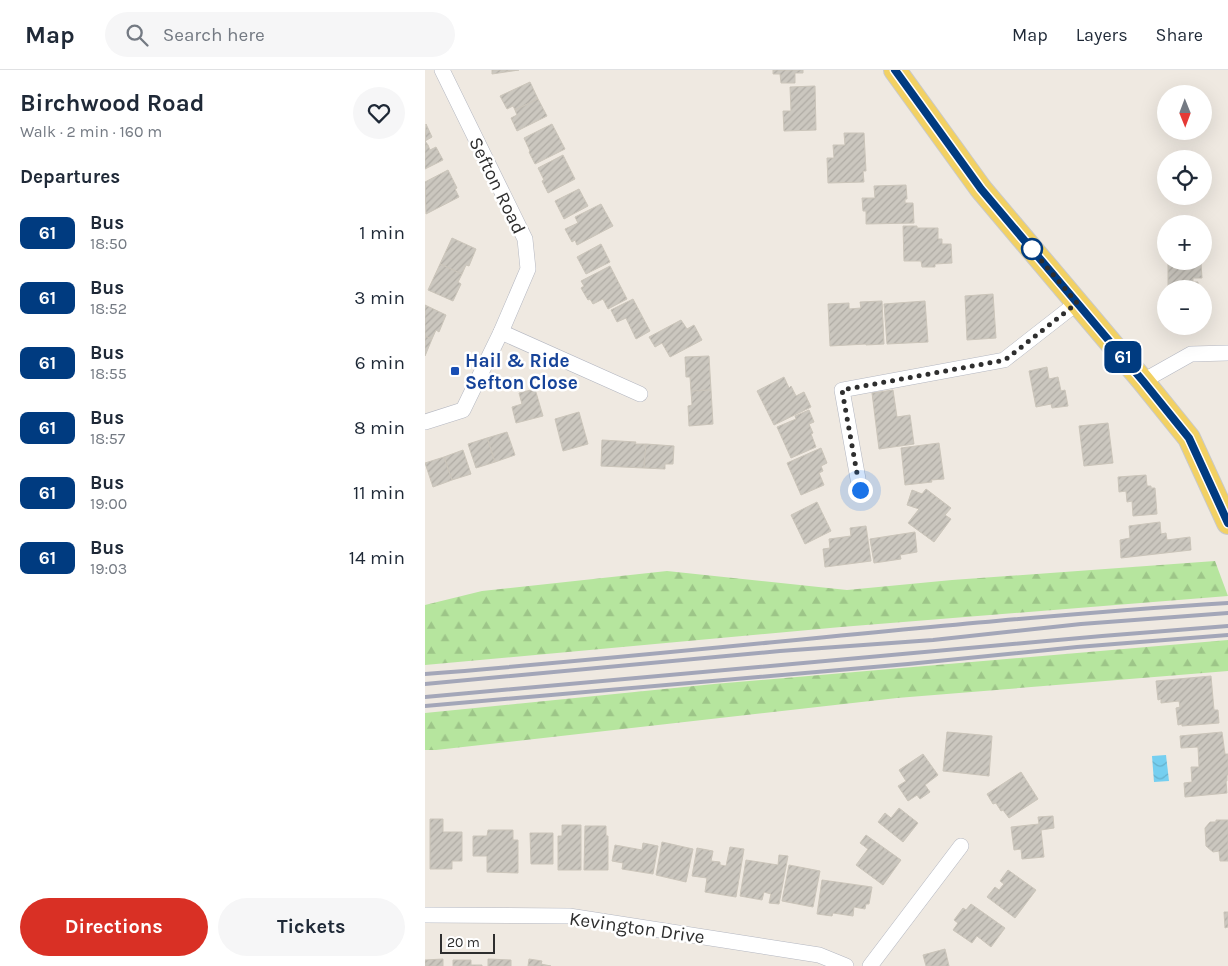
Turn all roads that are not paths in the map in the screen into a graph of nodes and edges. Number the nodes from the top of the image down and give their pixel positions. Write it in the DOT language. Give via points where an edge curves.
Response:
graph roads {
  1 [pos="442,70"];
  2 [pos="895,70"];
  3 [pos="1077,303"];
  4 [pos="501,332"];
  5 [pos="1228,353"];
  6 [pos="1143,381"];
  7 [pos="640,394"];
  8 [pos="425,422"];
  9 [pos="860,490"];
  10 [pos="1228,523"];
  11 [pos="961,846"];
  12 [pos="425,915"];
  13 [pos="846,966"];
  14 [pos="870,966"];
  1 -- 4 [label="street, Sefton Road" via="525,239 528,269"];
  2 -- 3 [label="main road" via="981,189"];
  3 -- 6 [label="main road"];
  3 -- 9 [label="street" via="1005,360 842,390"];
  4 -- 7 [label="street"];
  4 -- 8 [label="street, Sefton Road" via="463,410"];
  5 -- 6 [label="street" via="1191,354"];
  6 -- 10 [label="main road" via="1189,438"];
  11 -- 14 [label="street"];
  12 -- 13 [label="street, Kevington Drive" via="569,916 819,955"];
}
